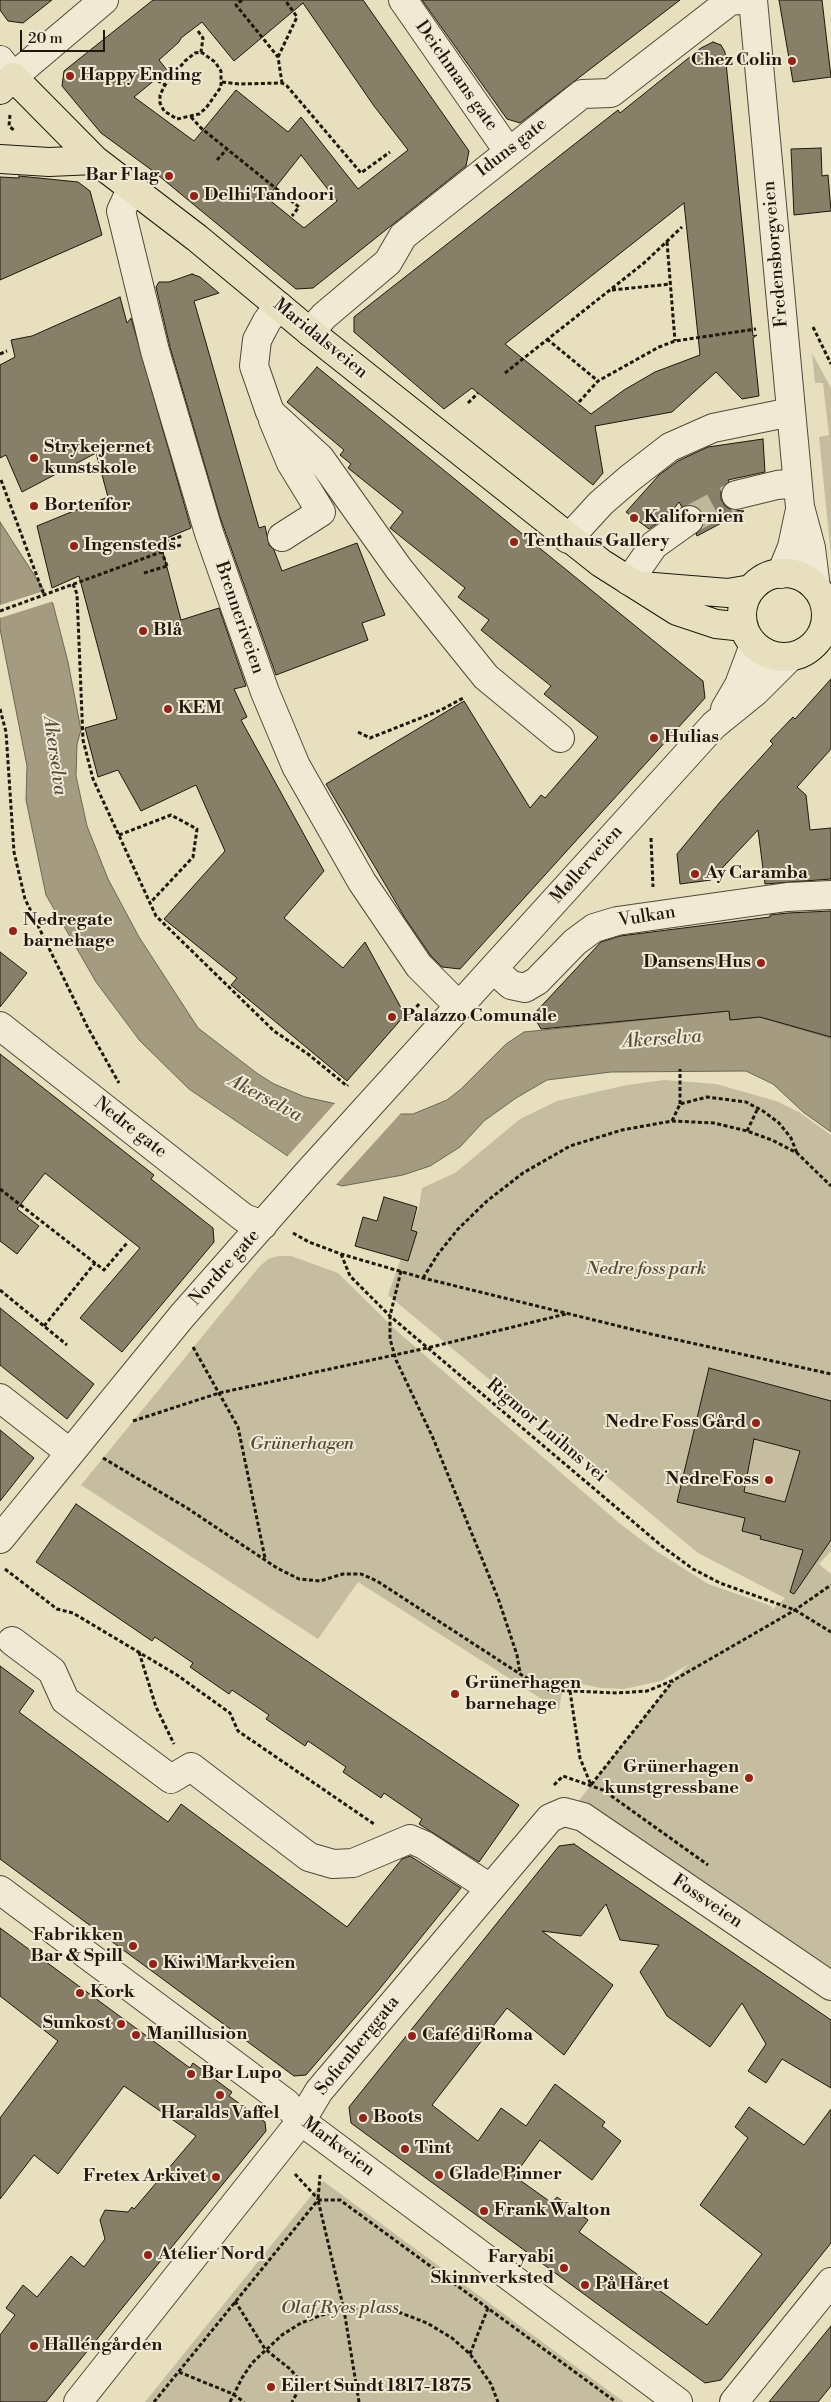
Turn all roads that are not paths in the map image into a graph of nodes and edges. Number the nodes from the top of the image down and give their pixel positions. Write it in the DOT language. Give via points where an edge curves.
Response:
graph roads {
  1 [pos="104,0"];
  2 [pos="403,0"];
  3 [pos="738,0"];
  4 [pos="753,0"];
  5 [pos="4,76"];
  6 [pos="508,151"];
  7 [pos="0,159"];
  8 [pos="95,160"];
  9 [pos="132,186"];
  10 [pos="279,306"];
  11 [pos="310,332"];
  12 [pos="270,412"];
  13 [pos="791,412"];
  14 [pos="736,495"];
  15 [pos="799,495"];
  16 [pos="689,520"];
  17 [pos="282,537"];
  18 [pos="568,538"];
  19 [pos="781,574"];
  20 [pos="634,583"];
  21 [pos="751,590"];
  22 [pos="824,602"];
  23 [pos="749,636"];
  24 [pos="810,652"];
  25 [pos="714,725"];
  26 [pos="560,738"];
  27 [pos="831,895"];
  28 [pos="493,969"];
  29 [pos="459,1006"];
  30 [pos="0,1026"];
  31 [pos="267,1221"];
  32 [pos="0,1398"];
  33 [pos="69,1452"];
  34 [pos="0,1538"];
  35 [pos="12,1641"];
  36 [pos="583,1817"];
  37 [pos="490,1888"];
  38 [pos="0,1890"];
  39 [pos="831,1986"];
  40 [pos="302,2121"];
  41 [pos="831,2282"];
  42 [pos="78,2402"];
  43 [pos="678,2402"];
  44 [pos="734,2402"];
  1 -- 5 [label="street"];
  2 -- 6 [label="street, Deichmans gate"];
  3 -- 6 [label="street, Iduns gate" via="730,2 611,93 582,94"];
  4 -- 13 [label="street, Fredensborgveien"];
  5 -- 8 [label="main road, Maridalsveien"];
  6 -- 11 [label="street, Iduns gate" via="403,236 388,262 324,316"];
  7 -- 8 [label="main road"];
  8 -- 9 [label="main road, Maridalsveien"];
  9 -- 10 [label="main road, Maridalsveien"];
  9 -- 29 [label="street, Brenneriveien" via="121,211 197,534 296,766 362,882 419,966"];
  10 -- 11 [label="main road, Maridalsveien"];
  10 -- 12 [label="street" via="257,340 254,366"];
  11 -- 18 [label="main road, Maridalsveien"];
  12 -- 17 [label="street" via="291,463 322,512"];
  12 -- 26 [label="street" via="320,458 400,569 486,677"];
  13 -- 15 [label="street, Fredensborgveien"];
  13 -- 18 [label="street" via="713,428 670,447 601,503"];
  14 -- 15 [label="street" via="777,485"];
  15 -- 19 [label="street, Fredensborgveien" via="795,537"];
  15 -- 22 [label="street, Fredensborgveien"];
  16 -- 20 [label="street" via="654,545"];
  18 -- 20 [label="main road, Maridalsveien"];
  19 -- 21 [label="main road, Maridalsveien" via="764,579"];
  19 -- 22 [label="main road" via="794,574 806,580"];
  20 -- 21 [label="main road, Maridalsveien" via="718,593"];
  20 -- 23 [label="main road, Maridalsveien" via="656,599 693,617"];
  21 -- 23 [label="main road" via="742,614"];
  22 -- 24 [label="main road" via="825,623"];
  23 -- 24 [label="main road, Maridalsveien" via="770,655"];
  23 -- 25 [label="street, Møllerveien" via="739,685"];
  24 -- 25 [label="street, Møllerveien"];
  25 -- 28 [label="street, Møllerveien"];
  27 -- 28 [label="street, Vulkan" via="787,897 617,921 594,928 575,942 537,982 525,988 511,985"];
  28 -- 29 [label="street, Møllerveien"];
  29 -- 31 [label="street, Nordre gate"];
  30 -- 31 [label="street, Nedre gate" via="244,1218"];
  31 -- 33 [label="street, Nordre gate" via="182,1316"];
  32 -- 33 [label="street"];
  33 -- 34 [label="street, Nordre gate"];
  35 -- 37 [label="street" via="52,1670 64,1700 171,1779 191,1767 310,1857 333,1864 353,1863 410,1839"];
  36 -- 37 [label="street, Sofienberggata" via="564,1812 550,1818"];
  36 -- 39 [label="street, Fossveien"];
  37 -- 40 [label="street, Sofienberggata" via="319,2091"];
  38 -- 40 [label="street, Markveien" via="286,2103"];
  40 -- 42 [label="street, Sofienberggata"];
  40 -- 43 [label="street, Markveien"];
  41 -- 44 [label="street"];
}
